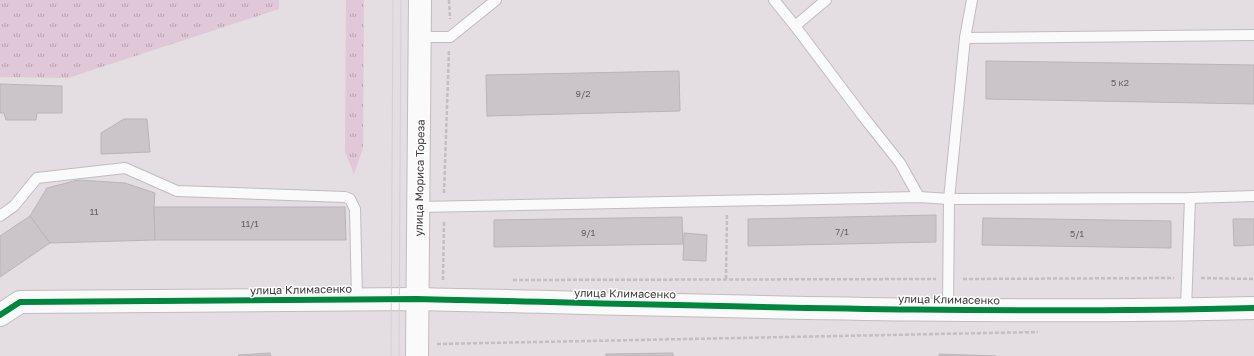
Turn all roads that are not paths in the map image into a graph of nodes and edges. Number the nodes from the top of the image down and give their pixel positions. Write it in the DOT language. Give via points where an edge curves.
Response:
graph roads {
  1 [pos="420,0"];
  2 [pos="496,0"];
  3 [pos="774,0"];
  4 [pos="826,0"];
  5 [pos="972,0"];
  6 [pos="795,26"];
  7 [pos="1254,35"];
  8 [pos="420,37"];
  9 [pos="965,38"];
  10 [pos="1254,196"];
  11 [pos="919,197"];
  12 [pos="1190,198"];
  13 [pos="949,199"];
  14 [pos="418,208"];
  15 [pos="0,216"];
  16 [pos="417,289"];
  17 [pos="357,299"];
  18 [pos="1254,308"];
  19 [pos="1186,309"];
  20 [pos="948,310"];
  21 [pos="0,315"];
  22 [pos="417,350"];
  1 -- 8 [label="street, улица Мориса Тореза"];
  2 -- 8 [label="lane" via="450,37"];
  3 -- 6 [label="lane"];
  4 -- 6 [label="lane"];
  5 -- 9 [label="lane"];
  6 -- 11 [label="lane" via="900,162"];
  7 -- 9 [label="lane"];
  8 -- 14 [label="street, улица Мориса Тореза"];
  9 -- 13 [label="lane"];
  10 -- 12 [label="lane"];
  11 -- 13 [label="lane"];
  11 -- 14 [label="lane"];
  12 -- 13 [label="lane"];
  12 -- 19 [label="lane"];
  13 -- 20 [label="lane"];
  14 -- 16 [label="street, улица Мориса Тореза"];
  15 -- 17 [label="lane" via="14,206 37,178 125,168 177,191 345,197 350,199 355,209"];
  16 -- 17 [label="street, улица Климасенко"];
  16 -- 20 [label="street, улица Климасенко"];
  16 -- 22 [label="street, улица Мориса Тореза"];
  17 -- 21 [label="street, улица Климасенко" via="20,302"];
  18 -- 19 [label="street, улица Климасенко"];
  19 -- 20 [label="street, улица Климасенко"];
}
